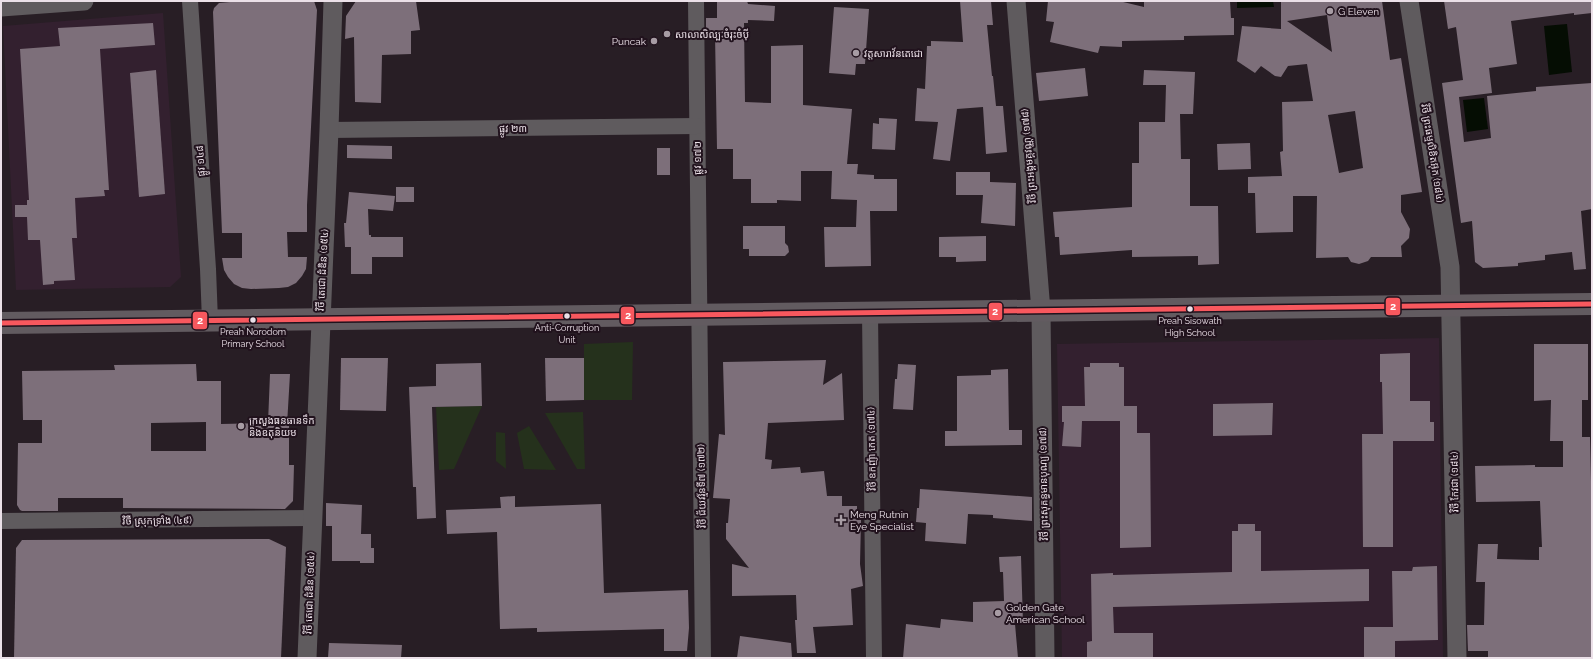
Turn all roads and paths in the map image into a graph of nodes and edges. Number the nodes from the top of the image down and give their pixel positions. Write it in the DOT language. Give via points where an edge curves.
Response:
graph roads {
  1 [pos="84,1"];
  2 [pos="190,1"];
  3 [pos="333,1"];
  4 [pos="696,1"];
  5 [pos="1016,1"];
  6 [pos="1409,1"];
  7 [pos="1,7"];
  8 [pos="697,126"];
  9 [pos="329,130"];
  10 [pos="1592,304"];
  11 [pos="1452,306"];
  12 [pos="1041,310"];
  13 [pos="870,313"];
  14 [pos="699,315"];
  15 [pos="320,319"];
  16 [pos="210,321"];
  17 [pos="1,323"];
  18 [pos="312,518"];
  19 [pos="1,522"];
  20 [pos="306,658"];
  21 [pos="703,658"];
  22 [pos="874,658"];
  23 [pos="1045,658"];
  24 [pos="1457,658"];
  1 -- 7 [label="street"];
  2 -- 16 [label="street, ផ្លូវ ១៤៨"];
  3 -- 9 [label="street, វិថី តេជោ ដំឌិន (១៥៤)"];
  4 -- 8 [label="street, ផ្លូវ ១៧២"];
  5 -- 12 [label="street, វិថី ព្រះអង្គមគ្គវណ្ណ (១៧៨)"];
  6 -- 11 [label="street, វិថី ព្រះធម្មលិខិតអ៊ុក (១៨៤)" via="1450,267"];
  8 -- 9 [label="street, ផ្លូវ ២៣"];
  8 -- 14 [label="street, ផ្លូវ ១៧២"];
  9 -- 15 [label="street, វិថី តេជោ ដំឌិន (១៥៤)"];
  10 -- 11 [label="main road"];
  11 -- 12 [label="main road"];
  11 -- 24 [label="street, វិថី កែវជា (១៨៤)"];
  12 -- 13 [label="main road"];
  12 -- 23 [label="street, វិថី ព្រះសុគន្ធមានបុណ្យ (១៧៨)"];
  13 -- 14 [label="main road"];
  13 -- 22 [label="street, វិថី ឧកញ៉ា កេត (១៧៤)"];
  14 -- 15 [label="main road"];
  14 -- 21 [label="street, វិថី ជ័យវរ្ម័នទី៧ (១៧២)"];
  15 -- 16 [label="main road"];
  15 -- 18 [label="street, វិថី តេជោ ដំឌិន (១៥៤)"];
  16 -- 17 [label="main road"];
  18 -- 19 [label="street, វិថី ស្រុកទ្រាំង (៤៩)"];
  18 -- 20 [label="street, វិថី តេជោ ដំឌិន (១៥៤)"];
}
